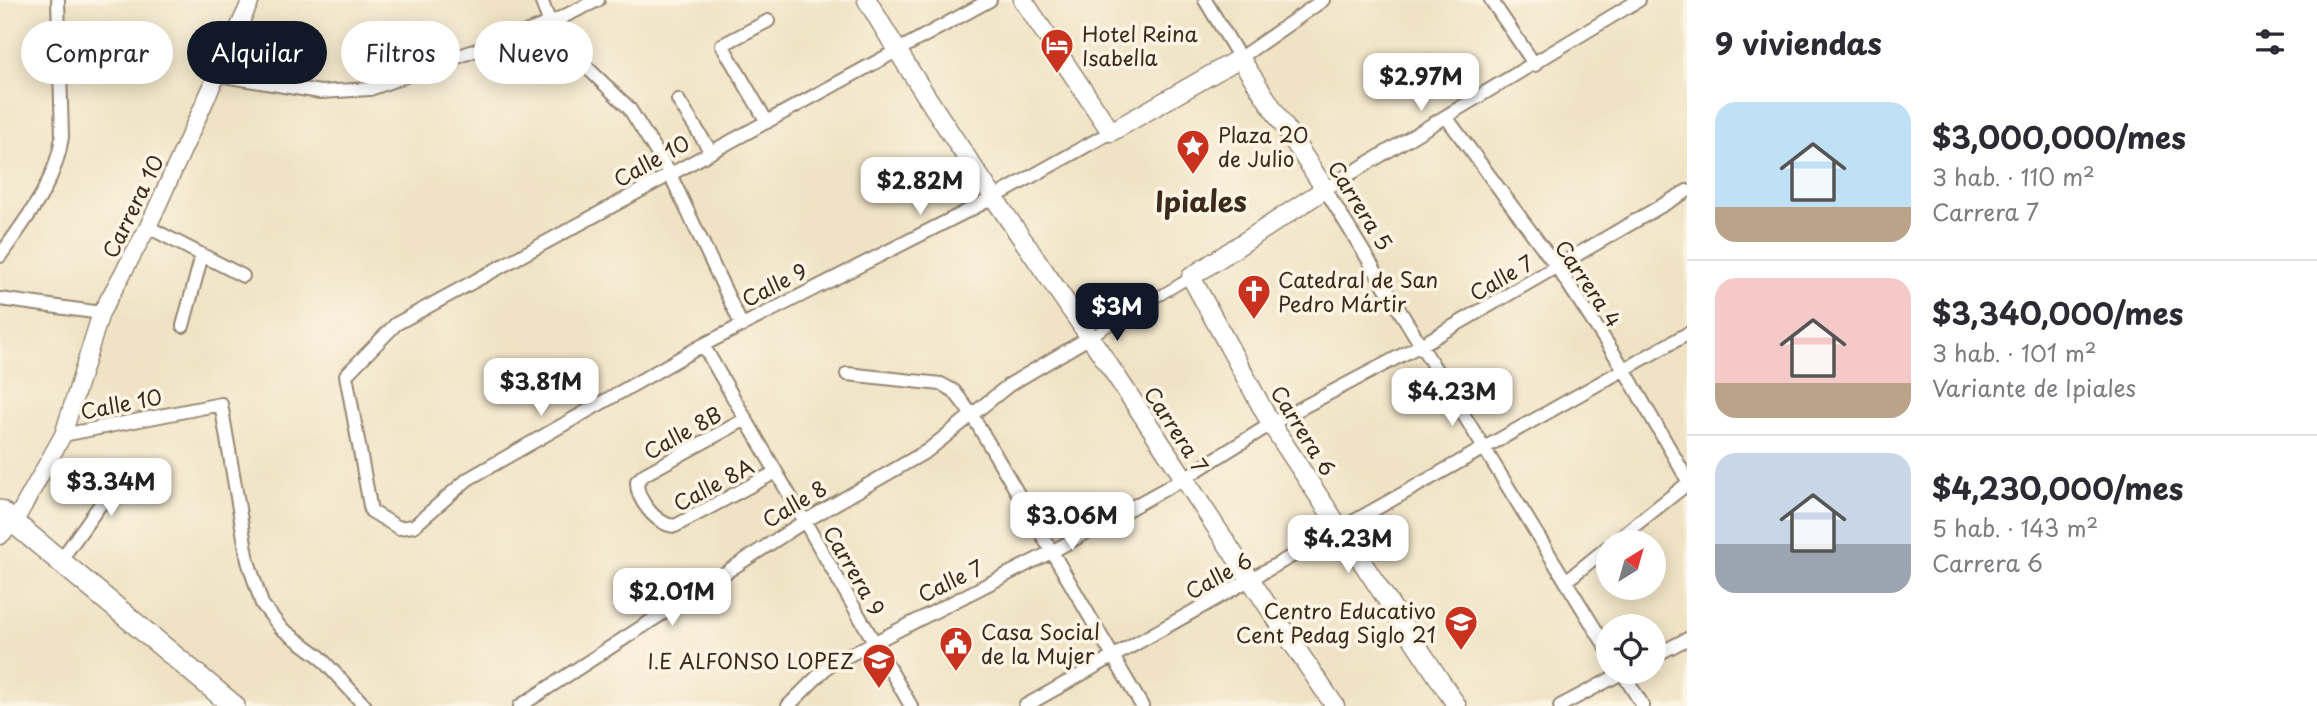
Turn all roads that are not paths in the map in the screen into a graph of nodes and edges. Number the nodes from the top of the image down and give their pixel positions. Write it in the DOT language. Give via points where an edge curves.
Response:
graph roads {
  1 [pos="58,0"];
  2 [pos="251,0"];
  3 [pos="541,0"];
  4 [pos="598,0"];
  5 [pos="867,0"];
  6 [pos="990,0"];
  7 [pos="1023,0"];
  8 [pos="1205,0"];
  9 [pos="1323,0"];
  10 [pos="1491,0"];
  11 [pos="1639,0"];
  12 [pos="768,20"];
  13 [pos="242,21"];
  14 [pos="549,21"];
  15 [pos="554,21"];
  16 [pos="474,51"];
  17 [pos="898,52"];
  18 [pos="1240,58"];
  19 [pos="1535,65"];
  20 [pos="593,73"];
  21 [pos="214,84"];
  22 [pos="272,84"];
  23 [pos="678,100"];
  24 [pos="1446,117"];
  25 [pos="766,122"];
  26 [pos="1111,132"];
  27 [pos="711,152"];
  28 [pos="670,174"];
  29 [pos="1325,189"];
  30 [pos="1687,191"];
  31 [pos="993,198"];
  32 [pos="148,227"];
  33 [pos="202,255"];
  34 [pos="0,256"];
  35 [pos="1557,268"];
  36 [pos="243,276"];
  37 [pos="1191,277"];
  38 [pos="0,299"];
  39 [pos="101,313"];
  40 [pos="183,326"];
  41 [pos="742,326"];
  42 [pos="1687,334"];
  43 [pos="1090,337"];
  44 [pos="703,345"];
  45 [pos="1421,345"];
  46 [pos="1624,369"];
  47 [pos="847,374"];
  48 [pos="346,375"];
  49 [pos="968,410"];
  50 [pos="746,419"];
  51 [pos="1271,424"];
  52 [pos="63,435"];
  53 [pos="1484,448"];
  54 [pos="776,472"];
  55 [pos="165,476"];
  56 [pos="1182,479"];
  57 [pos="1687,481"];
  58 [pos="805,521"];
  59 [pos="5,523"];
  60 [pos="666,526"];
  61 [pos="1340,528"];
  62 [pos="1628,530"];
  63 [pos="1053,551"];
  64 [pos="1596,557"];
  65 [pos="60,561"];
  66 [pos="1248,580"];
  67 [pos="1566,581"];
  68 [pos="1596,630"];
  69 [pos="1687,639"];
  70 [pos="873,640"];
  71 [pos="1666,650"];
  72 [pos="1113,657"];
  73 [pos="1601,684"];
  74 [pos="1630,684"];
  75 [pos="234,706"];
  76 [pos="365,706"];
  77 [pos="520,706"];
  78 [pos="788,706"];
  79 [pos="911,706"];
  80 [pos="1025,706"];
  81 [pos="1142,706"];
  82 [pos="1335,706"];
  83 [pos="1457,706"];
  84 [pos="1560,706"];
  85 [pos="1643,706"];
  1 -- 34 [label="street" via="60,155 45,191"];
  2 -- 13 [label="street, Carrera 10"];
  3 -- 14 [label="street"];
  4 -- 15 [label="street"];
  5 -- 17 [label="main road, Carrera 7"];
  6 -- 17 [label="street, Calle 10"];
  7 -- 26 [label="main road"];
  8 -- 18 [label="street, Carrera 5"];
  9 -- 18 [label="street, Calle 9"];
  10 -- 19 [label="street"];
  11 -- 19 [label="street"];
  12 -- 25 [label="street" via="722,45"];
  16 -- 22 [label="street" via="370,89 320,92"];
  17 -- 25 [label="street, Calle 10"];
  17 -- 31 [label="main road, Carrera 7"];
  18 -- 26 [label="main road, Calle 9"];
  18 -- 29 [label="main road, Carrera 5"];
  19 -- 24 [label="street"];
  20 -- 28 [label="street" via="629,108"];
  21 -- 32 [label="street, Carrera 10"];
  23 -- 27 [label="street"];
  24 -- 29 [label="street"];
  24 -- 35 [label="street, Carrera 4"];
  25 -- 27 [label="street, Calle 10"];
  26 -- 31 [label="street, Calle 9"];
  27 -- 28 [label="street, Calle 10"];
  28 -- 41 [label="street"];
  28 -- 48 [label="street, Calle 10" via="396,324"];
  29 -- 37 [label="main road"];
  29 -- 45 [label="street, Carrera 5"];
  30 -- 35 [label="street, Calle 7"];
  31 -- 41 [label="street, Calle 9"];
  31 -- 43 [label="main road, Carrera 7"];
  32 -- 33 [label="street"];
  32 -- 39 [label="street, Carrera 10"];
  33 -- 36 [label="street"];
  33 -- 40 [label="street"];
  35 -- 45 [label="street, Calle 7"];
  35 -- 46 [label="street, Carrera 4"];
  37 -- 43 [label="street"];
  37 -- 51 [label="main road, Carrera 6"];
  38 -- 39 [label="street"];
  39 -- 52 [label="street, Carrera 10"];
  41 -- 44 [label="street, Calle 9"];
  42 -- 46 [label="street, Calle 6"];
  43 -- 49 [label="street, Calle 8"];
  43 -- 56 [label="main road, Carrera 7"];
  44 -- 48 [label="street, Calle 9" via="468,479 408,529 371,511"];
  44 -- 50 [label="street, Carrera 9"];
  45 -- 51 [label="street, Calle 7"];
  45 -- 53 [label="street, Carrera 5"];
  46 -- 53 [label="street, Calle 6"];
  46 -- 57 [label="street, Carrera 4"];
  47 -- 49 [label="street" via="950,386"];
  49 -- 58 [label="street, Calle 8" via="927,451"];
  49 -- 63 [label="street"];
  50 -- 54 [label="street, Carrera 9"];
  50 -- 60 [label="street, Calle 8B" via="637,481 643,500 656,520"];
  51 -- 56 [label="street, Calle 7"];
  51 -- 61 [label="main road, Carrera 6"];
  52 -- 59 [label="street, Calle 10"];
  52 -- 76 [label="street, Calle 10" via="221,404 248,561 262,604 281,628 319,656"];
  53 -- 61 [label="street, Calle 6"];
  53 -- 67 [label="street, Carrera 5"];
  54 -- 58 [label="street, Carrera 9"];
  54 -- 60 [label="street, Calle 8A" via="675,526"];
  55 -- 65 [label="street" via="138,474 112,488"];
  56 -- 63 [label="street, Calle 7"];
  56 -- 66 [label="main road, Carrera 7"];
  57 -- 62 [label="street"];
  58 -- 70 [label="street, Carrera 9"];
  58 -- 77 [label="street, Calle 8"];
  59 -- 65 [label="highway"];
  61 -- 66 [label="street, Calle 6"];
  61 -- 83 [label="main road, Carrera 6"];
  63 -- 70 [label="street, Calle 7"];
  63 -- 72 [label="street"];
  64 -- 67 [label="street"];
  65 -- 75 [label="highway"];
  66 -- 72 [label="street, Calle 6"];
  66 -- 82 [label="main road, Carrera 7"];
  67 -- 68 [label="street, Carrera 5"];
  69 -- 71 [label="street"];
  70 -- 78 [label="street, Calle 7" via="828,666"];
  70 -- 79 [label="street, Carrera 9"];
  72 -- 80 [label="street, Calle 6"];
  72 -- 81 [label="street"];
  73 -- 84 [label="street"];
  74 -- 85 [label="street"];
}
